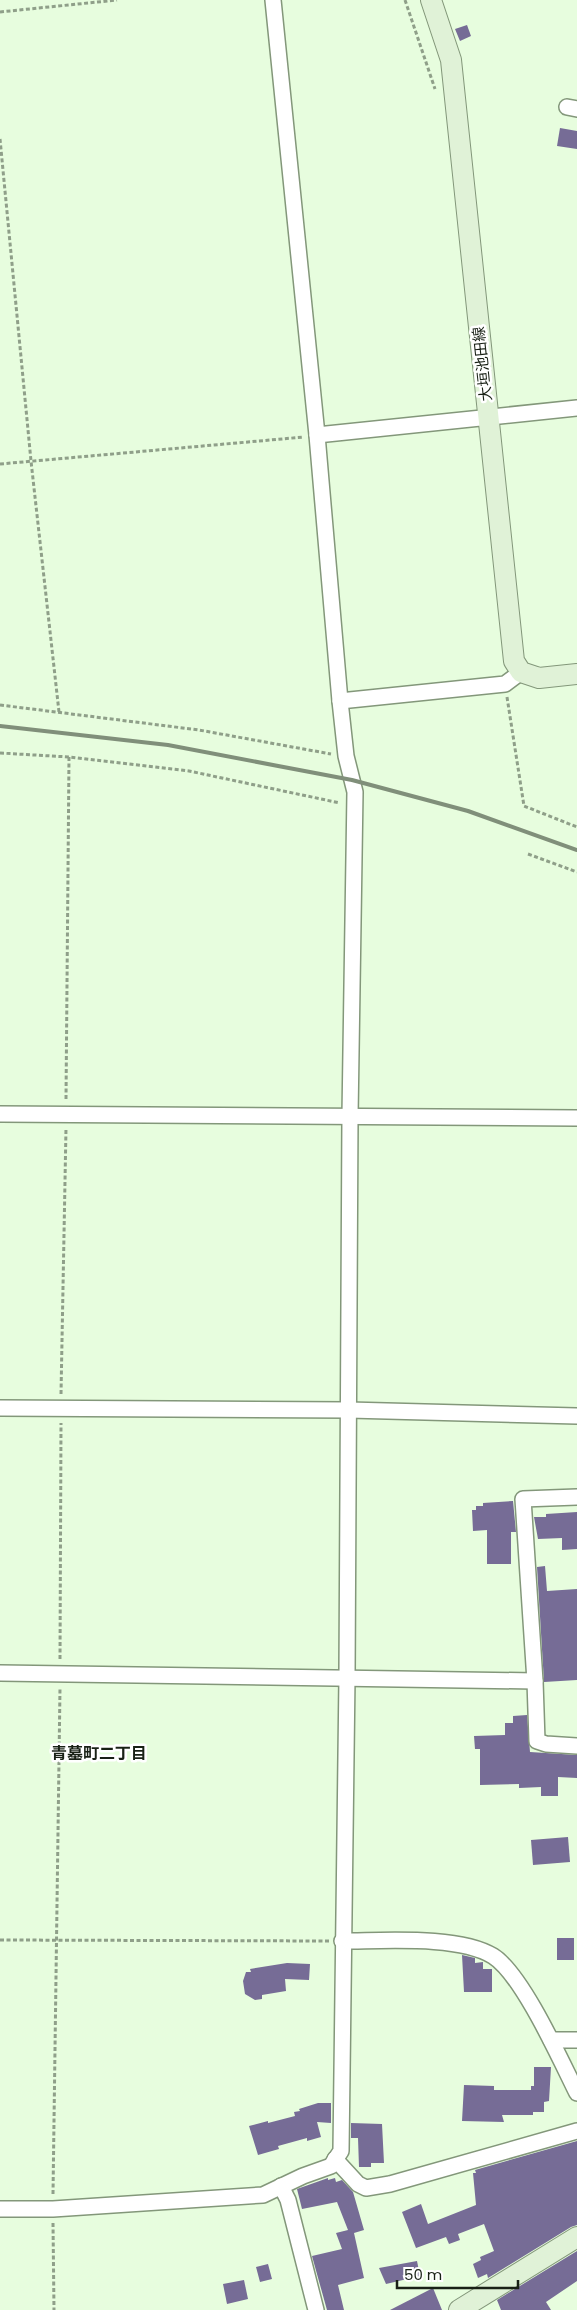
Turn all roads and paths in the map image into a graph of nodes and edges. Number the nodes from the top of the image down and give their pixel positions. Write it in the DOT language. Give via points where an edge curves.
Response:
graph roads {
  1 [pos="117,0"];
  2 [pos="273,0"];
  3 [pos="405,0"];
  4 [pos="431,0"];
  5 [pos="0,12"];
  6 [pos="436,91"];
  7 [pos="0,139"];
  8 [pos="577,408"];
  9 [pos="488,417"];
  10 [pos="317,435"];
  11 [pos="31,461"];
  12 [pos="0,464"];
  13 [pos="521,672"];
  14 [pos="577,674"];
  15 [pos="505,684"];
  16 [pos="340,701"];
  17 [pos="0,706"];
  18 [pos="59,712"];
  19 [pos="0,753"];
  20 [pos="346,756"];
  21 [pos="69,758"];
  22 [pos="354,808"];
  23 [pos="577,827"];
  24 [pos="528,854"];
  25 [pos="577,872"];
  26 [pos="0,1114"];
  27 [pos="66,1116"];
  28 [pos="350,1116"];
  29 [pos="577,1118"];
  30 [pos="0,1408"];
  31 [pos="61,1408"];
  32 [pos="349,1410"];
  33 [pos="577,1416"];
  34 [pos="577,1497"];
  35 [pos="0,1673"];
  36 [pos="60,1674"];
  37 [pos="347,1677"];
  38 [pos="535,1682"];
  39 [pos="577,1746"];
  40 [pos="0,1940"];
  41 [pos="58,1941"];
  42 [pos="342,1941"];
  43 [pos="551,2040"];
  44 [pos="577,2040"];
  45 [pos="577,2093"];
  46 [pos="577,2131"];
  47 [pos="335,2159"];
  48 [pos="281,2186"];
  49 [pos="0,2209"];
  50 [pos="53,2209"];
  51 [pos="577,2237"];
  52 [pos="54,2310"];
  53 [pos="316,2310"];
  54 [pos="459,2310"];
  1 -- 5 [label="path"];
  2 -- 10 [label="street"];
  3 -- 6 [label="path"];
  4 -- 9 [label="main road, 大垣池田線" via="451,60"];
  7 -- 11 [label="path"];
  8 -- 9 [label="street"];
  9 -- 10 [label="street"];
  9 -- 13 [label="main road, 大垣池田線" via="514,661"];
  10 -- 11 [label="path"];
  10 -- 16 [label="street"];
  11 -- 12 [label="path"];
  11 -- 18 [label="path"];
  13 -- 14 [label="main road" via="539,678"];
  13 -- 15 [label="street"];
  15 -- 16 [label="street"];
  15 -- 23 [label="path" via="524,806"];
  16 -- 20 [label="street"];
  17 -- 18 [label="path"];
  18 -- 20 [label="path" via="199,730"];
  19 -- 21 [label="path"];
  20 -- 22 [label="street" via="356,792"];
  21 -- 22 [label="path" via="189,771 330,800"];
  21 -- 27 [label="path"];
  22 -- 28 [label="street"];
  24 -- 25 [label="path"];
  26 -- 27 [label="street"];
  27 -- 28 [label="street"];
  27 -- 31 [label="path"];
  28 -- 29 [label="street"];
  28 -- 32 [label="street"];
  30 -- 31 [label="street"];
  31 -- 32 [label="street"];
  31 -- 36 [label="path"];
  32 -- 33 [label="street"];
  32 -- 37 [label="street"];
  34 -- 38 [label="street" via="523,1499"];
  35 -- 36 [label="street"];
  36 -- 37 [label="street"];
  36 -- 41 [label="path"];
  37 -- 38 [label="street"];
  37 -- 42 [label="street"];
  38 -- 39 [label="street" via="537,1741"];
  40 -- 41 [label="path"];
  41 -- 42 [label="path"];
  41 -- 50 [label="path"];
  42 -- 43 [label="street" via="443,1942 472,1947 494,1957 513,1976"];
  42 -- 47 [label="street" via="341,2151"];
  43 -- 44 [label="street"];
  43 -- 45 [label="street"];
  46 -- 47 [label="street" via="366,2188 358,2184"];
  47 -- 48 [label="street" via="331,2166"];
  48 -- 50 [label="street" via="263,2195"];
  48 -- 53 [label="street" via="288,2200"];
  49 -- 50 [label="street"];
  50 -- 52 [label="path"];
  51 -- 54 [label="main road"];
}
